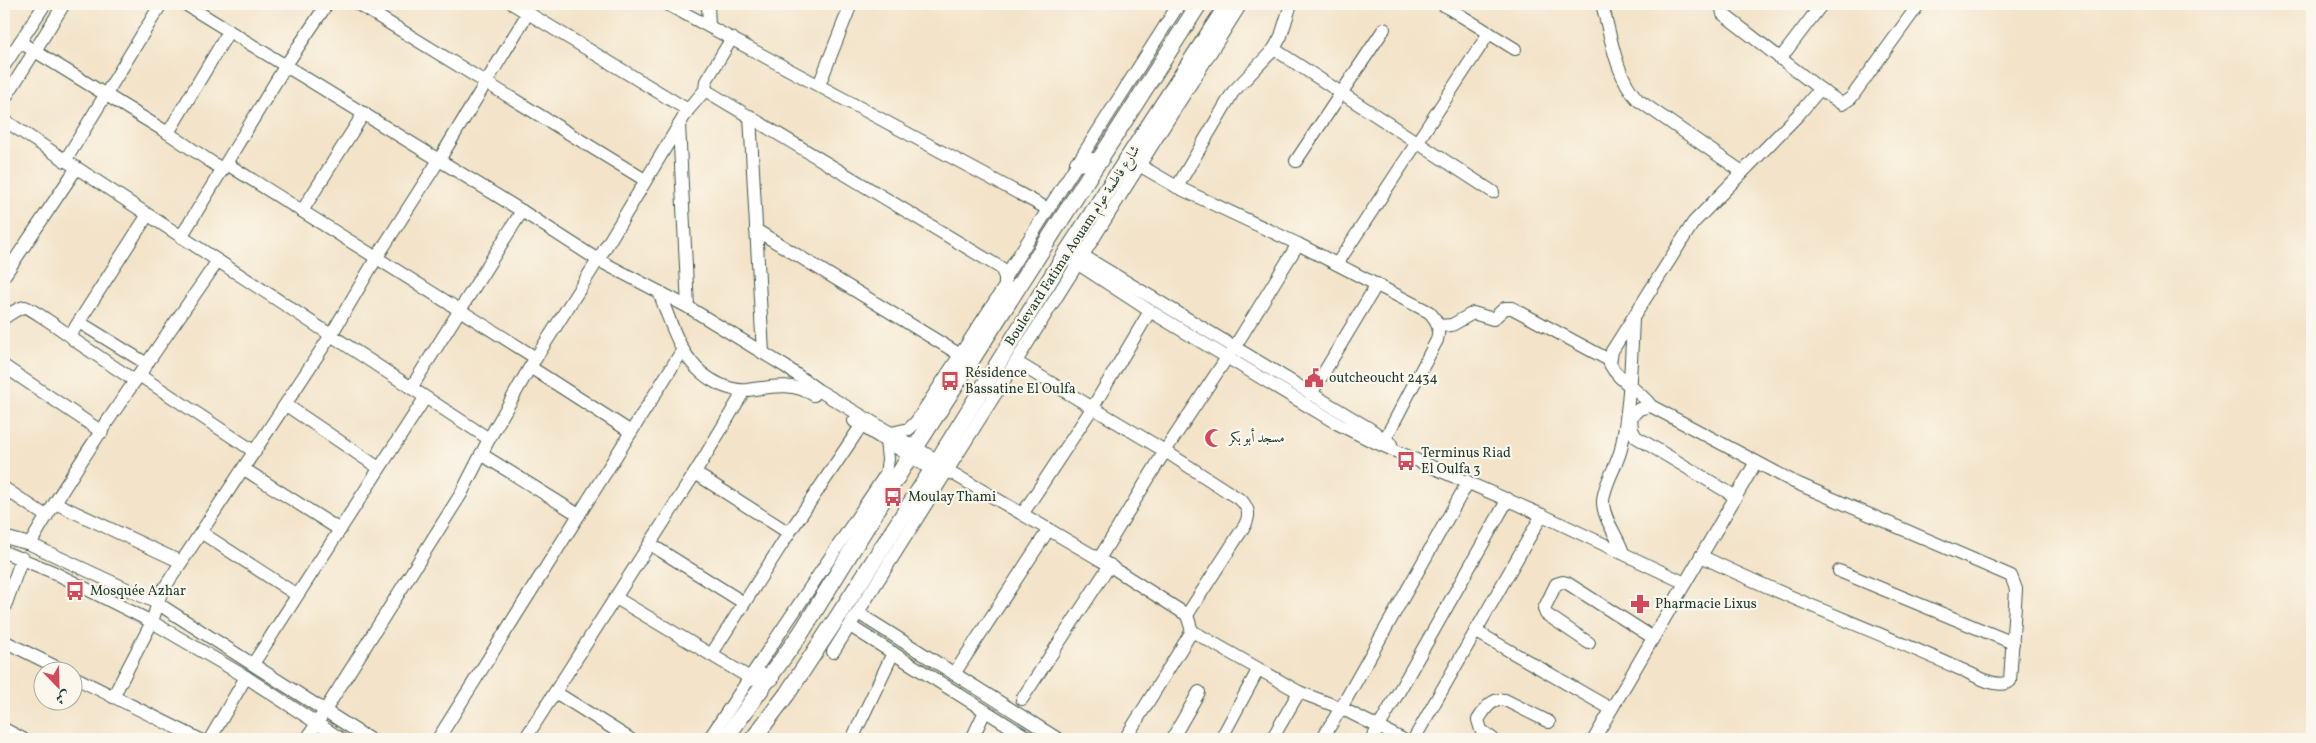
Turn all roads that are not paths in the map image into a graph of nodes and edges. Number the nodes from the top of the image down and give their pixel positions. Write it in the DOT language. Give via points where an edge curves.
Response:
graph roads {
  1 [pos="44,4"];
  2 [pos="64,4"];
  3 [pos="161,4"];
  4 [pos="186,4"];
  5 [pos="327,4"];
  6 [pos="358,4"];
  7 [pos="513,4"];
  8 [pos="708,4"];
  9 [pos="851,4"];
  10 [pos="1179,4"];
  11 [pos="1199,4"];
  12 [pos="1228,4"];
  13 [pos="1241,4"];
  14 [pos="1291,4"];
  15 [pos="1442,4"];
  16 [pos="1602,4"];
  17 [pos="1721,4"];
  18 [pos="1822,4"];
  19 [pos="1919,4"];
  20 [pos="673,5"];
  21 [pos="528,13"];
  22 [pos="709,26"];
  23 [pos="1384,29"];
  24 [pos="230,31"];
  25 [pos="1489,33"];
  26 [pos="732,38"];
  27 [pos="20,42"];
  28 [pos="1515,49"];
  29 [pos="1274,50"];
  30 [pos="34,51"];
  31 [pos="6,57"];
  32 [pos="1780,59"];
  33 [pos="286,65"];
  34 [pos="485,83"];
  35 [pos="819,86"];
  36 [pos="1820,89"];
  37 [pos="704,90"];
  38 [pos="1341,93"];
  39 [pos="105,95"];
  40 [pos="4,100"];
  41 [pos="688,110"];
  42 [pos="364,113"];
  43 [pos="750,116"];
  44 [pos="4,120"];
  45 [pos="679,125"];
  46 [pos="168,133"];
  47 [pos="1417,142"];
  48 [pos="439,160"];
  49 [pos="1101,160"];
  50 [pos="1296,160"];
  51 [pos="65,161"];
  52 [pos="1078,163"];
  53 [pos="1139,166"];
  54 [pos="225,167"];
  55 [pos="76,169"];
  56 [pos="1742,171"];
  57 [pos="645,180"];
  58 [pos="1177,187"];
  59 [pos="1493,192"];
  60 [pos="1048,209"];
  61 [pos="302,211"];
  62 [pos="522,211"];
  63 [pos="147,216"];
  64 [pos="756,230"];
  65 [pos="181,237"];
  66 [pos="1298,244"];
  67 [pos="1074,255"];
  68 [pos="377,257"];
  69 [pos="598,260"];
  70 [pos="218,262"];
  71 [pos="1336,264"];
  72 [pos="4,276"];
  73 [pos="1005,277"];
  74 [pos="1377,284"];
  75 [pos="659,292"];
  76 [pos="688,307"];
  77 [pos="461,310"];
  78 [pos="1150,310"];
  79 [pos="1633,316"];
  80 [pos="4,318"];
  81 [pos="79,322"];
  82 [pos="1439,326"];
  83 [pos="72,336"];
  84 [pos="331,336"];
  85 [pos="682,350"];
  86 [pos="1231,352"];
  87 [pos="763,353"];
  88 [pos="965,358"];
  89 [pos="1609,360"];
  90 [pos="533,362"];
  91 [pos="1016,362"];
  92 [pos="147,364"];
  93 [pos="4,366"];
  94 [pos="137,378"];
  95 [pos="1630,385"];
  96 [pos="411,388"];
  97 [pos="744,391"];
  98 [pos="1311,394"];
  99 [pos="425,398"];
  100 [pos="286,405"];
  101 [pos="1651,406"];
  102 [pos="1093,407"];
  103 [pos="861,426"];
  104 [pos="102,432"];
  105 [pos="631,432"];
  106 [pos="888,437"];
  107 [pos="489,440"];
  108 [pos="1384,442"];
  109 [pos="1165,451"];
  110 [pos="255,452"];
  111 [pos="913,452"];
  112 [pos="481,454"];
  113 [pos="1756,462"];
  114 [pos="938,466"];
  115 [pos="379,468"];
  116 [pos="244,469"];
  117 [pos="695,473"];
  118 [pos="1468,482"];
  119 [pos="4,488"];
  120 [pos="1736,497"];
  121 [pos="1508,499"];
  122 [pos="55,503"];
  123 [pos="1023,513"];
  124 [pos="579,515"];
  125 [pos="1542,515"];
  126 [pos="46,516"];
  127 [pos="1049,529"];
  128 [pos="340,530"];
  129 [pos="202,533"];
  130 [pos="789,533"];
  131 [pos="4,537"];
  132 [pos="30,544"];
  133 [pos="650,544"];
  134 [pos="4,552"];
  135 [pos="1623,553"];
  136 [pos="1701,556"];
  137 [pos="22,558"];
  138 [pos="1099,559"];
  139 [pos="181,562"];
  140 [pos="1110,565"];
  141 [pos="1839,571"];
  142 [pos="1685,583"];
  143 [pos="297,595"];
  144 [pos="616,598"];
  145 [pos="157,603"];
  146 [pos="744,604"];
  147 [pos="4,608"];
  148 [pos="1187,615"];
  149 [pos="848,619"];
  150 [pos="152,622"];
  151 [pos="1475,631"];
  152 [pos="1192,632"];
  153 [pos="1652,637"];
  154 [pos="4,641"];
  155 [pos="1589,643"];
  156 [pos="2013,643"];
  157 [pos="833,652"];
  158 [pos="893,653"];
  159 [pos="711,655"];
  160 [pos="42,660"];
  161 [pos="253,664"];
  162 [pos="1258,670"];
  163 [pos="954,674"];
  164 [pos="246,677"];
  165 [pos="750,678"];
  166 [pos="770,678"];
  167 [pos="82,681"];
  168 [pos="555,692"];
  169 [pos="1199,692"];
  170 [pos="1299,692"];
  171 [pos="113,697"];
  172 [pos="1022,699"];
  173 [pos="1342,708"];
  174 [pos="1611,709"];
  175 [pos="324,711"];
  176 [pos="985,711"];
  177 [pos="1549,722"];
  178 [pos="317,724"];
  179 [pos="1379,727"];
  180 [pos="4,730"];
  181 [pos="23,739"];
  182 [pos="199,739"];
  183 [pos="210,739"];
  184 [pos="307,739"];
  185 [pos="341,739"];
  186 [pos="369,739"];
  187 [pos="438,739"];
  188 [pos="526,739"];
  189 [pos="630,739"];
  190 [pos="709,739"];
  191 [pos="725,739"];
  192 [pos="753,739"];
  193 [pos="852,739"];
  194 [pos="972,739"];
  195 [pos="1030,739"];
  196 [pos="1058,739"];
  197 [pos="1125,739"];
  198 [pos="1172,739"];
  199 [pos="1221,739"];
  200 [pos="1272,739"];
  201 [pos="1322,739"];
  202 [pos="1372,739"];
  203 [pos="1402,739"];
  204 [pos="1414,739"];
  205 [pos="1493,739"];
  206 [pos="1594,739"];
  1 -- 27 [label="street"];
  2 -- 30 [label="street"];
  3 -- 39 [label="street"];
  4 -- 24 [label="street"];
  5 -- 33 [label="street"];
  6 -- 34 [label="street"];
  7 -- 21 [label="street"];
  8 -- 22 [label="street"];
  9 -- 35 [label="street"];
  10 -- 52 [label="street"];
  11 -- 49 [label="main road, Boulevard Fatima Aouam شارع فاطمة عوام"];
  12 -- 67 [label="main road, Boulevard Fatima Aouam شارع فاطمة عوام"];
  13 -- 53 [label="street"];
  14 -- 29 [label="street"];
  15 -- 25 [label="street"];
  16 -- 56 [label="street" via="1621,74 1630,91 1638,100"];
  17 -- 32 [label="street" via="1723,14"];
  18 -- 32 [label="street"];
  19 -- 36 [label="street" via="1848,101 1842,104"];
  20 -- 22 [label="street"];
  21 -- 34 [label="street"];
  21 -- 41 [label="street"];
  22 -- 26 [label="street"];
  23 -- 38 [label="street"];
  24 -- 33 [label="street"];
  24 -- 46 [label="street"];
  25 -- 28 [label="street"];
  25 -- 47 [label="street"];
  26 -- 35 [label="street"];
  26 -- 37 [label="street" via="706,81"];
  27 -- 30 [label="street"];
  27 -- 31 [label="street"];
  29 -- 38 [label="street"];
  29 -- 58 [label="street" via="1234,92"];
  30 -- 39 [label="street"];
  30 -- 40 [label="street"];
  32 -- 36 [label="street"];
  33 -- 42 [label="street"];
  33 -- 54 [label="street"];
  34 -- 48 [label="street"];
  34 -- 57 [label="street"];
  35 -- 60 [label="street"];
  36 -- 56 [label="street"];
  37 -- 41 [label="street"];
  37 -- 43 [label="street"];
  38 -- 47 [label="street"];
  38 -- 50 [label="street"];
  39 -- 46 [label="street"];
  39 -- 51 [label="street"];
  41 -- 45 [label="street"];
  42 -- 48 [label="street"];
  42 -- 61 [label="street"];
  43 -- 64 [label="street"];
  43 -- 73 [label="street" via="1001,268"];
  44 -- 51 [label="street"];
  45 -- 57 [label="street"];
  45 -- 76 [label="street"];
  46 -- 54 [label="street"];
  47 -- 59 [label="street"];
  47 -- 71 [label="street"];
  48 -- 62 [label="street"];
  48 -- 68 [label="street"];
  49 -- 52 [label="main road"];
  49 -- 88 [label="main road, Boulevard Fatima Aouam شارع فاطمة عوام"];
  51 -- 55 [label="street"];
  52 -- 60 [label="street"];
  53 -- 58 [label="street"];
  53 -- 67 [label="street"];
  54 -- 61 [label="street"];
  54 -- 65 [label="street"];
  55 -- 63 [label="street"];
  55 -- 72 [label="street"];
  56 -- 79 [label="street" via="1693,223"];
  57 -- 69 [label="street"];
  58 -- 66 [label="street"];
  60 -- 73 [label="street"];
  61 -- 68 [label="street"];
  62 -- 69 [label="street"];
  62 -- 77 [label="street"];
  63 -- 65 [label="street"];
  63 -- 81 [label="street"];
  64 -- 87 [label="street"];
  64 -- 88 [label="street"];
  65 -- 70 [label="street"];
  66 -- 71 [label="street"];
  66 -- 86 [label="street"];
  67 -- 78 [label="street"];
  67 -- 86 [label="street"];
  67 -- 91 [label="street"];
  67 -- 114 [label="main road, Boulevard Fatima Aouam شارع فاطمة عوام"];
  68 -- 77 [label="street"];
  68 -- 84 [label="street"];
  69 -- 75 [label="street"];
  69 -- 90 [label="street"];
  70 -- 84 [label="street"];
  70 -- 92 [label="street"];
  71 -- 74 [label="street"];
  73 -- 88 [label="street" via="1005,286"];
  74 -- 82 [label="street" via="1429,312"];
  74 -- 98 [label="street"];
  75 -- 76 [label="street"];
  75 -- 85 [label="street"];
  76 -- 87 [label="street"];
  77 -- 90 [label="street"];
  77 -- 96 [label="street"];
  78 -- 86 [label="street"];
  78 -- 102 [label="street"];
  79 -- 89 [label="street"];
  79 -- 95 [label="street"];
  80 -- 83 [label="street" via="18,309 32,308 50,324"];
  81 -- 83 [label="street"];
  81 -- 92 [label="street"];
  82 -- 89 [label="street" via="1452,325 1473,312 1493,319 1505,308 1512,308"];
  82 -- 108 [label="street" via="1437,340"];
  83 -- 94 [label="street"];
  84 -- 96 [label="street"];
  84 -- 100 [label="street"];
  85 -- 97 [label="street" via="691,364 712,381"];
  85 -- 105 [label="street"];
  86 -- 98 [label="street"];
  86 -- 108 [label="street" via="1338,424"];
  86 -- 109 [label="street"];
  87 -- 106 [label="street"];
  88 -- 106 [label="street" via="916,422 909,429"];
  88 -- 111 [label="main road, Boulevard Fatima Aouam شارع فاطمة عوام"];
  89 -- 95 [label="street" via="1616,373"];
  90 -- 105 [label="street"];
  90 -- 107 [label="street"];
  91 -- 102 [label="street"];
  91 -- 114 [label="street"];
  92 -- 94 [label="street"];
  93 -- 104 [label="street"];
  94 -- 104 [label="street"];
  94 -- 110 [label="street"];
  95 -- 101 [label="street"];
  95 -- 135 [label="street" via="1621,447 1603,502 1606,518"];
  96 -- 99 [label="street"];
  97 -- 103 [label="street" via="790,385"];
  97 -- 117 [label="street"];
  98 -- 108 [label="street"];
  99 -- 107 [label="street"];
  99 -- 115 [label="street"];
  100 -- 110 [label="street"];
  100 -- 115 [label="street"];
  101 -- 113 [label="street"];
  101 -- 120 [label="street" via="1639,408 1631,418 1636,437"];
  102 -- 109 [label="street"];
  102 -- 123 [label="street"];
  103 -- 106 [label="street"];
  103 -- 130 [label="street"];
  104 -- 122 [label="street"];
  105 -- 124 [label="street"];
  106 -- 111 [label="street"];
  106 -- 165 [label="street" via="886,474"];
  107 -- 112 [label="street"];
  108 -- 118 [label="street"];
  109 -- 138 [label="street"];
  109 -- 148 [label="street" via="1242,501 1249,512 1245,526"];
  110 -- 116 [label="street"];
  111 -- 114 [label="street"];
  111 -- 166 [label="main road, Boulevard Fatima Aouam شارع فاطمة عوام"];
  112 -- 124 [label="street"];
  112 -- 175 [label="street" via="461,494"];
  113 -- 120 [label="street"];
  113 -- 156 [label="street" via="1794,482 2008,573 2016,589"];
  114 -- 123 [label="street"];
  114 -- 149 [label="main road, Boulevard Fatima Aouam شارع فاطمة عوام"];
  115 -- 128 [label="street"];
  116 -- 128 [label="street"];
  116 -- 129 [label="street"];
  117 -- 130 [label="street"];
  117 -- 133 [label="street"];
  118 -- 121 [label="street"];
  118 -- 173 [label="street"];
  119 -- 126 [label="street"];
  120 -- 136 [label="street"];
  121 -- 125 [label="street"];
  121 -- 179 [label="street"];
  122 -- 126 [label="street"];
  122 -- 139 [label="street"];
  123 -- 127 [label="street"];
  124 -- 187 [label="street"];
  125 -- 135 [label="street"];
  125 -- 151 [label="street"];
  126 -- 132 [label="street"];
  127 -- 138 [label="street"];
  127 -- 163 [label="street"];
  128 -- 143 [label="street"];
  129 -- 139 [label="street"];
  129 -- 143 [label="street"];
  130 -- 146 [label="street"];
  131 -- 132 [label="street"];
  132 -- 145 [label="street"];
  133 -- 144 [label="street"];
  133 -- 146 [label="street"];
  134 -- 137 [label="street"];
  135 -- 142 [label="street"];
  136 -- 142 [label="street"];
  136 -- 156 [label="street" via="1759,584 1997,684 2010,681"];
  137 -- 147 [label="street"];
  137 -- 150 [label="street"];
  138 -- 140 [label="street"];
  139 -- 145 [label="street"];
  140 -- 148 [label="street"];
  140 -- 172 [label="street"];
  141 -- 156 [label="street"];
  142 -- 153 [label="street"];
  143 -- 161 [label="street"];
  144 -- 159 [label="street"];
  144 -- 168 [label="street"];
  145 -- 150 [label="street"];
  145 -- 161 [label="street"];
  146 -- 159 [label="street"];
  148 -- 152 [label="street"];
  149 -- 157 [label="street"];
  149 -- 158 [label="street"];
  149 -- 163 [label="street"];
  149 -- 192 [label="main road, Boulevard Fatima Aouam شارع فاطمة عوام"];
  150 -- 164 [label="street"];
  150 -- 171 [label="street"];
  151 -- 174 [label="street"];
  151 -- 204 [label="street"];
  152 -- 162 [label="street"];
  152 -- 197 [label="street"];
  153 -- 155 [label="street" via="1567,583 1558,582 1544,609 1546,614"];
  153 -- 174 [label="street"];
  154 -- 160 [label="street"];
  158 -- 176 [label="street"];
  158 -- 193 [label="street"];
  159 -- 165 [label="street"];
  161 -- 175 [label="street"];
  162 -- 170 [label="street"];
  162 -- 199 [label="street"];
  163 -- 196 [label="street"];
  164 -- 178 [label="street"];
  164 -- 183 [label="street"];
  165 -- 166 [label="main road"];
  165 -- 190 [label="street"];
  166 -- 191 [label="main road, Boulevard Fatima Aouam شارع فاطمة عوام"];
  167 -- 171 [label="street"];
  168 -- 188 [label="street"];
  168 -- 189 [label="street"];
  169 -- 198 [label="street"];
  170 -- 173 [label="street"];
  170 -- 200 [label="street"];
  171 -- 182 [label="street"];
  173 -- 179 [label="street"];
  173 -- 201 [label="street"];
  174 -- 206 [label="street"];
  175 -- 178 [label="street"];
  175 -- 186 [label="street"];
  176 -- 194 [label="street"];
  176 -- 195 [label="street"];
  177 -- 205 [label="street" via="1497,699 1478,720 1481,730"];
  178 -- 184 [label="street"];
  178 -- 185 [label="street"];
  179 -- 202 [label="street"];
  179 -- 203 [label="street"];
  180 -- 181 [label="street"];
}
